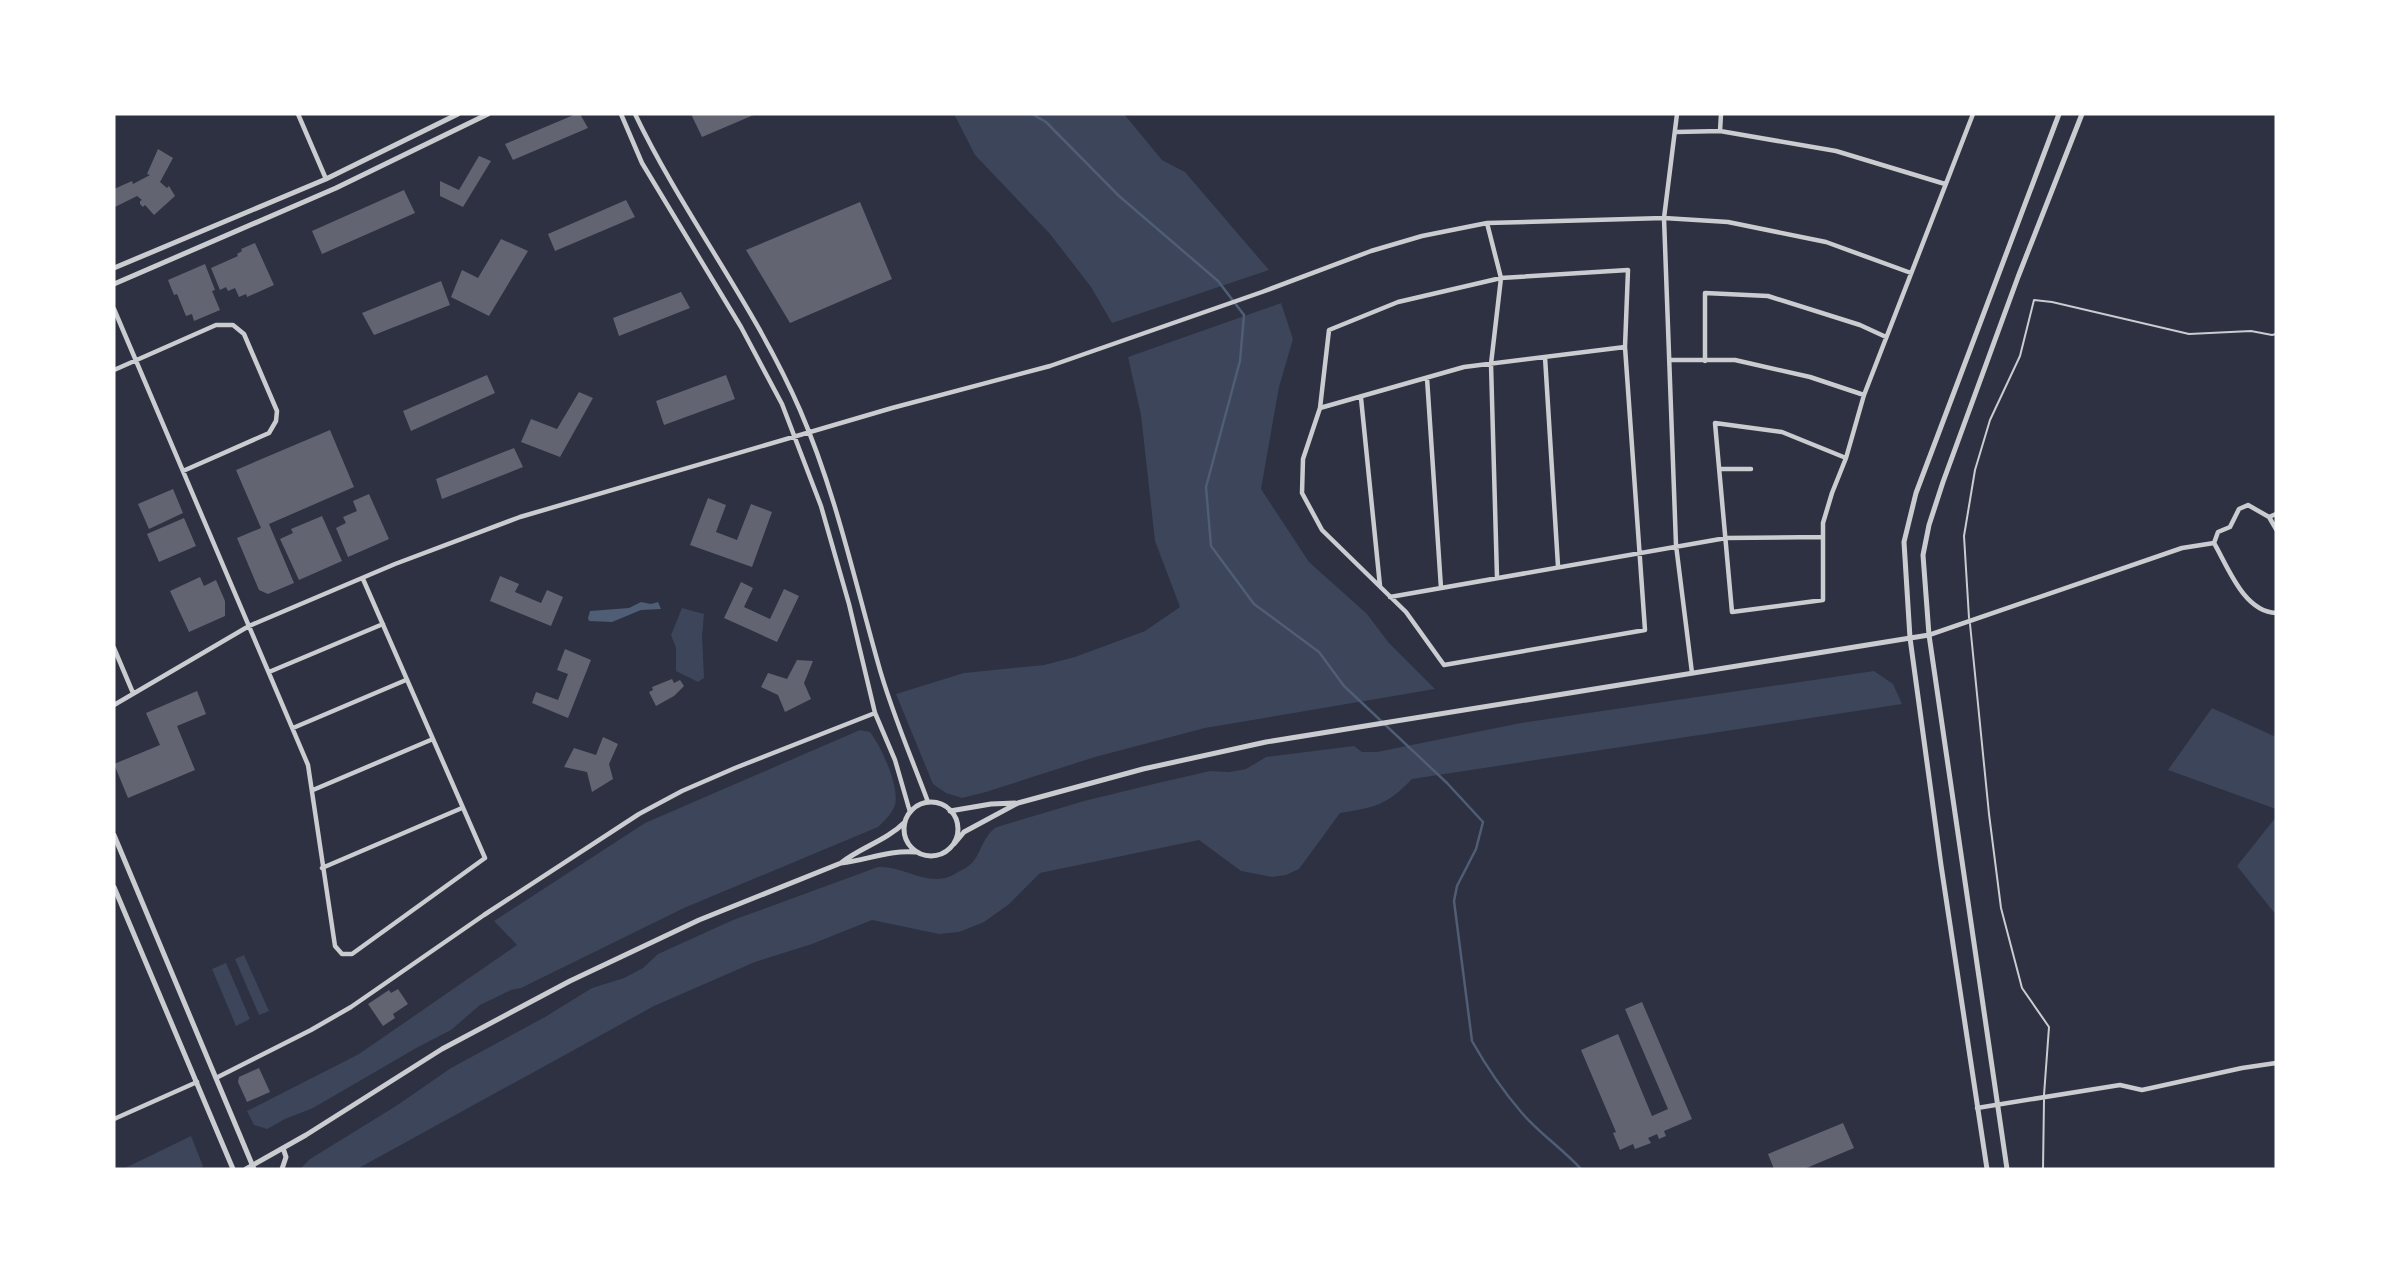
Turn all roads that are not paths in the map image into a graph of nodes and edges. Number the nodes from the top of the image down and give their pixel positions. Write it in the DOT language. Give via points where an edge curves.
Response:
graph roads {
  1 [pos="298,114"];
  2 [pos="458,114"];
  3 [pos="488,114"];
  4 [pos="621,114"];
  5 [pos="635,114"];
  6 [pos="1677,114"];
  7 [pos="1721,114"];
  8 [pos="1973,114"];
  9 [pos="2059,114"];
  10 [pos="2082,114"];
  11 [pos="1720,131"];
  12 [pos="1676,132"];
  13 [pos="326,180"];
  14 [pos="1945,184"];
  15 [pos="1664,218"];
  16 [pos="1487,223"];
  17 [pos="114,268"];
  18 [pos="1911,273"];
  19 [pos="1502,278"];
  20 [pos="114,284"];
  21 [pos="114,309"];
  22 [pos="2276,334"];
  23 [pos="1886,337"];
  24 [pos="1625,347"];
  25 [pos="1545,357"];
  26 [pos="136,360"];
  27 [pos="1670,360"];
  28 [pos="1705,360"];
  29 [pos="1491,364"];
  30 [pos="114,370"];
  31 [pos="1427,378"];
  32 [pos="1864,395"];
  33 [pos="1361,398"];
  34 [pos="1320,408"];
  35 [pos="809,433"];
  36 [pos="794,437"];
  37 [pos="1846,458"];
  38 [pos="1751,468"];
  39 [pos="1719,469"];
  40 [pos="183,471"];
  41 [pos="2276,514"];
  42 [pos="2269,517"];
  43 [pos="2276,529"];
  44 [pos="1823,537"];
  45 [pos="1726,538"];
  46 [pos="2214,543"];
  47 [pos="1676,545"];
  48 [pos="1640,552"];
  49 [pos="1558,566"];
  50 [pos="1497,577"];
  51 [pos="363,579"];
  52 [pos="1380,586"];
  53 [pos="1441,588"];
  54 [pos="1390,597"];
  55 [pos="2276,613"];
  56 [pos="1969,621"];
  57 [pos="383,624"];
  58 [pos="249,626"];
  59 [pos="1929,635"];
  60 [pos="1910,638"];
  61 [pos="114,648"];
  62 [pos="269,672"];
  63 [pos="1692,673"];
  64 [pos="407,680"];
  65 [pos="133,693"];
  66 [pos="114,705"];
  67 [pos="875,713"];
  68 [pos="293,728"];
  69 [pos="433,739"];
  70 [pos="313,790"];
  71 [pos="928,803"];
  72 [pos="1018,803"];
  73 [pos="462,808"];
  74 [pos="950,811"];
  75 [pos="909,812"];
  76 [pos="905,821"];
  77 [pos="114,835"];
  78 [pos="954,844"];
  79 [pos="915,852"];
  80 [pos="841,863"];
  81 [pos="322,868"];
  82 [pos="114,887"];
  83 [pos="2276,1063"];
  84 [pos="216,1078"];
  85 [pos="197,1082"];
  86 [pos="2044,1099"];
  87 [pos="1997,1105"];
  88 [pos="1977,1108"];
  89 [pos="114,1119"];
  90 [pos="283,1148"];
  91 [pos="253,1167"];
  92 [pos="233,1169"];
  93 [pos="246,1169"];
  94 [pos="282,1169"];
  95 [pos="1987,1169"];
  96 [pos="2007,1169"];
  97 [pos="2043,1169"];
  1 -- 13 [label="street"];
  2 -- 13 [label="street"];
  3 -- 20 [label="street" via="336,188"];
  4 -- 36 [label="street" via="642,163 779,397"];
  5 -- 35 [label="street" via="657,161 763,336"];
  6 -- 12 [label="street"];
  7 -- 11 [label="street"];
  8 -- 14 [label="street"];
  9 -- 60 [label="street" via="1916,493 1904,542"];
  10 -- 59 [label="street" via="1929,525 1923,555"];
  11 -- 12 [label="street"];
  11 -- 14 [label="street" via="1836,151"];
  12 -- 15 [label="street"];
  13 -- 17 [label="street"];
  14 -- 18 [label="street"];
  15 -- 16 [label="street"];
  15 -- 18 [label="street" via="1728,222 1826,242"];
  15 -- 27 [label="street"];
  16 -- 19 [label="street"];
  16 -- 35 [label="street" via="1371,251 1050,366"];
  18 -- 23 [label="street"];
  19 -- 24 [label="street" via="1628,270"];
  19 -- 29 [label="street"];
  19 -- 34 [label="street" via="1398,302 1329,330"];
  21 -- 26 [label="street"];
  22 -- 56 [label="lane" via="2189,334 2034,300 2020,356 1990,420 1975,470 1964,536"];
  23 -- 28 [label="street" via="1769,296 1705,293"];
  23 -- 32 [label="street"];
  24 -- 25 [label="street"];
  24 -- 48 [label="street"];
  25 -- 29 [label="street"];
  25 -- 49 [label="street"];
  26 -- 30 [label="street"];
  26 -- 40 [label="street"];
  26 -- 40 [label="street" via="216,325 233,325 244,334 277,411 269,433"];
  27 -- 28 [label="street"];
  27 -- 47 [label="street"];
  28 -- 32 [label="street" via="1735,360"];
  29 -- 31 [label="street"];
  29 -- 50 [label="street"];
  31 -- 33 [label="street"];
  31 -- 53 [label="street"];
  32 -- 37 [label="street"];
  33 -- 34 [label="street"];
  33 -- 52 [label="street"];
  34 -- 52 [label="street" via="1303,459 1302,493 1322,530"];
  35 -- 36 [label="street"];
  35 -- 71 [label="street" via="840,524 888,696"];
  36 -- 51 [label="street" via="520,517"];
  36 -- 67 [label="street" via="839,565"];
  37 -- 39 [label="street" via="1782,432 1715,423"];
  37 -- 44 [label="street" via="1823,523"];
  38 -- 39 [label="street"];
  39 -- 45 [label="street"];
  40 -- 58 [label="street"];
  41 -- 42 [label="street"];
  42 -- 43 [label="street"];
  42 -- 46 [label="street" via="2248,505 2239,509"];
  44 -- 45 [label="street"];
  44 -- 45 [label="street" via="1823,600 1732,612"];
  45 -- 47 [label="street"];
  46 -- 55 [label="street" via="2250,603"];
  46 -- 56 [label="street" via="2182,548"];
  47 -- 48 [label="street"];
  47 -- 63 [label="street"];
  48 -- 49 [label="street"];
  48 -- 54 [label="street" via="1645,629 1632,632 1444,665"];
  49 -- 50 [label="street"];
  50 -- 53 [label="street"];
  51 -- 57 [label="street"];
  51 -- 58 [label="street"];
  52 -- 54 [label="street"];
  53 -- 54 [label="street"];
  56 -- 59 [label="street"];
  56 -- 86 [label="lane" via="2001,908 2022,988 2049,1027"];
  57 -- 62 [label="street"];
  57 -- 64 [label="street"];
  58 -- 62 [label="street"];
  58 -- 65 [label="street"];
  59 -- 60 [label="street"];
  59 -- 87 [label="street"];
  60 -- 63 [label="street"];
  60 -- 88 [label="street"];
  61 -- 65 [label="street"];
  62 -- 68 [label="street"];
  63 -- 72 [label="street" via="1266,742"];
  64 -- 68 [label="street"];
  64 -- 69 [label="street"];
  65 -- 66 [label="street"];
  67 -- 75 [label="street" via="895,760"];
  67 -- 84 [label="street" via="735,768 639,814 351,1007"];
  68 -- 70 [label="street"];
  69 -- 70 [label="street"];
  69 -- 73 [label="street"];
  70 -- 81 [label="street"];
  71 -- 74 [label="street"];
  71 -- 75 [label="street"];
  72 -- 74 [label="street"];
  72 -- 78 [label="street" via="964,832"];
  73 -- 81 [label="street"];
  73 -- 81 [label="street" via="485,858 352,954 342,954 335,946"];
  74 -- 78 [label="street" via="957,827"];
  75 -- 76 [label="street"];
  76 -- 79 [label="street" via="908,845"];
  76 -- 80 [label="street" via="884,839 855,851"];
  77 -- 84 [label="street"];
  78 -- 79 [label="street" via="940,855"];
  79 -- 80 [label="street"];
  80 -- 90 [label="street" via="699,920 570,981 442,1049"];
  82 -- 85 [label="street"];
  83 -- 86 [label="street" via="2142,1090 2120,1085"];
  84 -- 91 [label="street"];
  85 -- 89 [label="street"];
  85 -- 92 [label="street"];
  86 -- 87 [label="street"];
  86 -- 97 [label="lane"];
  87 -- 88 [label="street"];
  87 -- 96 [label="street"];
  88 -- 95 [label="street"];
  90 -- 91 [label="street"];
  90 -- 94 [label="street"];
  91 -- 93 [label="street"];
}
